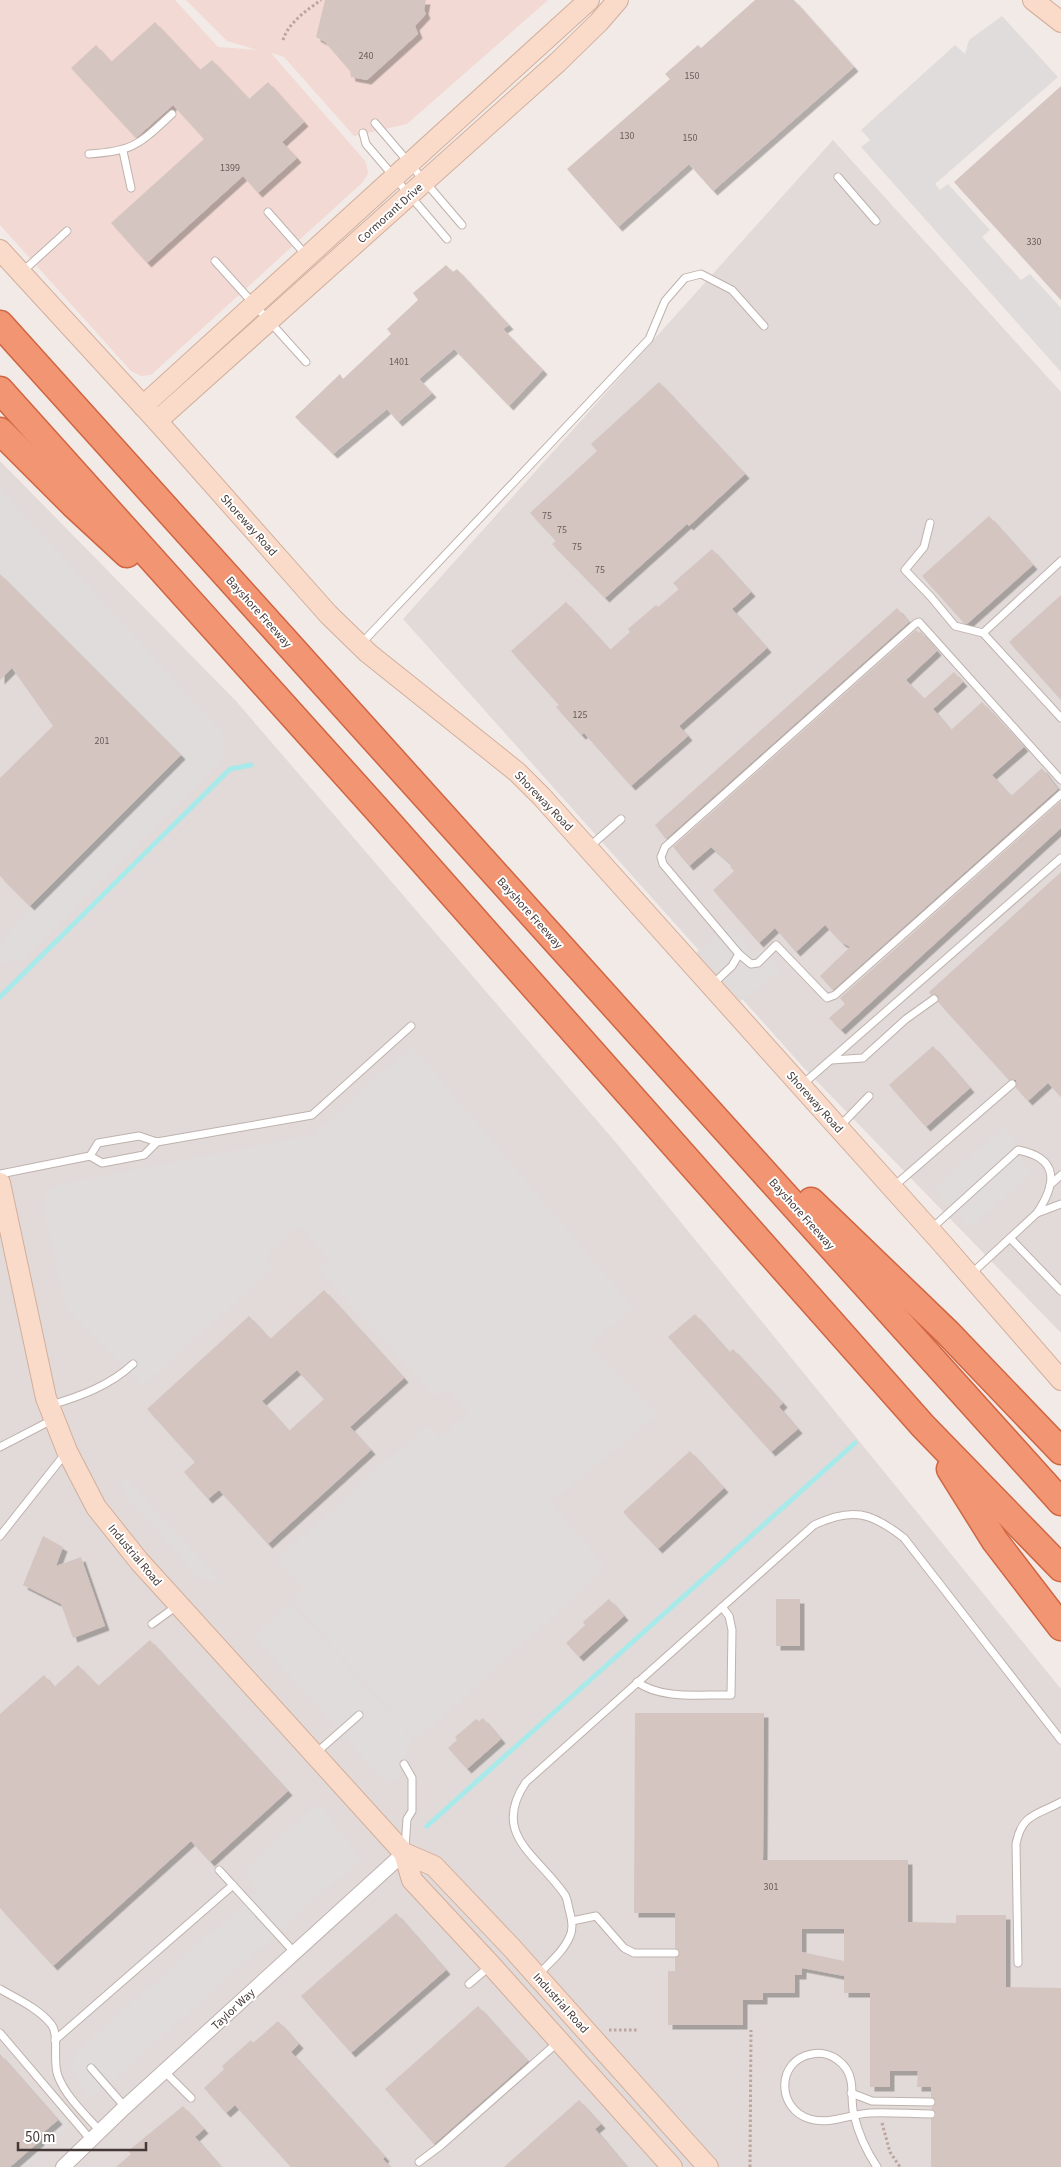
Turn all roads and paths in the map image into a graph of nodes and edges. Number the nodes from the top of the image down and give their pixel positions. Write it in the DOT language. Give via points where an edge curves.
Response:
graph roads {
  1 [pos="321,0"];
  2 [pos="589,0"];
  3 [pos="618,0"];
  4 [pos="1033,0"];
  5 [pos="1061,22"];
  6 [pos="283,40"];
  7 [pos="172,114"];
  8 [pos="375,123"];
  9 [pos="363,133"];
  10 [pos="123,150"];
  11 [pos="89,154"];
  12 [pos="409,163"];
  13 [pos="394,177"];
  14 [pos="838,177"];
  15 [pos="425,182"];
  16 [pos="131,188"];
  17 [pos="410,195"];
  18 [pos="268,212"];
  19 [pos="876,221"];
  20 [pos="462,225"];
  21 [pos="67,231"];
  22 [pos="447,239"];
  23 [pos="0,250"];
  24 [pos="307,256"];
  25 [pos="214,262"];
  26 [pos="21,273"];
  27 [pos="254,304"];
  28 [pos="269,321"];
  29 [pos="0,324"];
  30 [pos="764,326"];
  31 [pos="306,362"];
  32 [pos="0,390"];
  33 [pos="143,406"];
  34 [pos="157,421"];
  35 [pos="0,431"];
  36 [pos="930,523"];
  37 [pos="1061,561"];
  38 [pos="983,632"];
  39 [pos="360,645"];
  40 [pos="241,658"];
  41 [pos="1061,718"];
  42 [pos="1061,780"];
  43 [pos="1061,794"];
  44 [pos="621,819"];
  45 [pos="588,848"];
  46 [pos="1061,858"];
  47 [pos="739,954"];
  48 [pos="711,986"];
  49 [pos="934,999"];
  50 [pos="411,1026"];
  51 [pos="831,1060"];
  52 [pos="664,1061"];
  53 [pos="1012,1084"];
  54 [pos="801,1086"];
  55 [pos="869,1096"];
  56 [pos="838,1128"];
  57 [pos="157,1142"];
  58 [pos="90,1156"];
  59 [pos="0,1174"];
  60 [pos="1061,1175"];
  61 [pos="0,1183"];
  62 [pos="1050,1186"];
  63 [pos="892,1188"];
  64 [pos="1061,1204"];
  65 [pos="1037,1213"];
  66 [pos="929,1230"];
  67 [pos="1010,1238"];
  68 [pos="968,1276"];
  69 [pos="1061,1291"];
  70 [pos="133,1364"];
  71 [pos="1061,1380"];
  72 [pos="51,1413"];
  73 [pos="923,1426"];
  74 [pos="0,1447"];
  75 [pos="66,1451"];
  76 [pos="1061,1451"];
  77 [pos="1061,1502"];
  78 [pos="0,1536"];
  79 [pos="1061,1568"];
  80 [pos="178,1605"];
  81 [pos="722,1607"];
  82 [pos="152,1624"];
  83 [pos="1061,1627"];
  84 [pos="637,1682"];
  85 [pos="359,1715"];
  86 [pos="1061,1740"];
  87 [pos="314,1754"];
  88 [pos="404,1764"];
  89 [pos="1061,1802"];
  90 [pos="404,1853"];
  91 [pos="219,1870"];
  92 [pos="232,1885"];
  93 [pos="572,1921"];
  94 [pos="294,1952"];
  95 [pos="674,1953"];
  96 [pos="1018,1964"];
  97 [pos="491,1965"];
  98 [pos="537,1976"];
  99 [pos="469,1984"];
  100 [pos="0,1989"];
  101 [pos="603,2030"];
  102 [pos="637,2030"];
  103 [pos="751,2030"];
  104 [pos="0,2033"];
  105 [pos="55,2040"];
  106 [pos="559,2040"];
  107 [pos="91,2068"];
  108 [pos="165,2072"];
  109 [pos="851,2093"];
  110 [pos="191,2098"];
  111 [pos="931,2102"];
  112 [pos="125,2108"];
  113 [pos="882,2113"];
  114 [pos="931,2114"];
  115 [pos="854,2116"];
  116 [pos="95,2135"];
  117 [pos="419,2162"];
  118 [pos="63,2167"];
  119 [pos="672,2167"];
  120 [pos="708,2167"];
  121 [pos="750,2167"];
  122 [pos="877,2167"];
  123 [pos="900,2167"];
  1 -- 6 [label="path" via="303,13 285,32"];
  2 -- 12 [label="street, Cormorant Drive"];
  3 -- 15 [label="street, Cormorant Drive" via="558,62"];
  4 -- 5 [label="street"];
  7 -- 10 [label="lane" via="142,142"];
  8 -- 12 [label="lane"];
  9 -- 13 [label="lane" via="366,144"];
  10 -- 11 [label="lane"];
  10 -- 16 [label="lane"];
  12 -- 13 [label="street, Cormorant Drive"];
  12 -- 15 [label="lane"];
  13 -- 17 [label="lane"];
  13 -- 24 [label="street, Cormorant Drive"];
  14 -- 19 [label="lane"];
  15 -- 17 [label="street, Cormorant Drive"];
  15 -- 20 [label="lane"];
  17 -- 22 [label="lane"];
  17 -- 28 [label="street, Cormorant Drive"];
  18 -- 24 [label="lane"];
  21 -- 26 [label="lane"];
  23 -- 26 [label="street, Shoreway Road"];
  24 -- 27 [label="street, Cormorant Drive"];
  25 -- 27 [label="lane"];
  26 -- 33 [label="street, Shoreway Road"];
  27 -- 28 [label="lane"];
  27 -- 33 [label="street, Cormorant Drive"];
  28 -- 31 [label="lane"];
  28 -- 34 [label="street, Cormorant Drive"];
  29 -- 52 [label="highway, Bayshore Freeway"];
  30 -- 39 [label="lane" via="732,290 701,274 685,278 665,301 649,340"];
  32 -- 40 [label="highway"];
  33 -- 34 [label="street, Shoreway Road"];
  34 -- 39 [label="street, Shoreway Road" via="328,614"];
  35 -- 40 [label="highway" via="74,505"];
  36 -- 38 [label="lane" via="924,547 905,570 955,626"];
  37 -- 38 [label="lane"];
  38 -- 41 [label="lane"];
  39 -- 45 [label="street, Shoreway Road" via="517,772"];
  40 -- 73 [label="highway"];
  42 -- 47 [label="lane" via="920,622 914,624 665,848 661,857 663,864"];
  43 -- 47 [label="lane" via="835,995 827,998 776,946 758,963 751,964"];
  44 -- 45 [label="lane"];
  45 -- 48 [label="street, Shoreway Road"];
  46 -- 51 [label="lane"];
  47 -- 48 [label="lane" via="732,966"];
  48 -- 54 [label="street, Shoreway Road"];
  49 -- 51 [label="lane" via="906,1019 863,1058"];
  50 -- 57 [label="lane" via="312,1115"];
  51 -- 54 [label="lane"];
  52 -- 76 [label="highway" via="907,1292"];
  52 -- 77 [label="highway, Bayshore Freeway"];
  53 -- 63 [label="lane"];
  54 -- 56 [label="street, Shoreway Road"];
  55 -- 56 [label="lane"];
  56 -- 63 [label="street, Shoreway Road"];
  57 -- 58 [label="lane" via="144,1155 102,1163"];
  57 -- 58 [label="lane" via="139,1136 98,1143"];
  58 -- 59 [label="lane"];
  60 -- 62 [label="lane"];
  61 -- 72 [label="street, Industrial Road"];
  62 -- 65 [label="lane" via="1047,1199"];
  62 -- 66 [label="lane" via="1052,1175 1048,1165 1033,1153 1018,1150"];
  63 -- 66 [label="street, Shoreway Road"];
  64 -- 65 [label="lane"];
  65 -- 67 [label="lane"];
  66 -- 68 [label="street, Shoreway Road"];
  67 -- 68 [label="lane"];
  67 -- 69 [label="lane"];
  68 -- 71 [label="street, Shoreway Road"];
  70 -- 72 [label="lane" via="94,1391"];
  72 -- 74 [label="lane"];
  72 -- 75 [label="street, Industrial Road"];
  73 -- 79 [label="highway"];
  73 -- 83 [label="highway" via="995,1541"];
  75 -- 78 [label="lane"];
  75 -- 80 [label="street, Industrial Road" via="96,1506"];
  80 -- 82 [label="lane"];
  80 -- 87 [label="street, Industrial Road"];
  81 -- 84 [label="lane"];
  81 -- 84 [label="lane" via="729,1616 732,1630 731,1695 667,1693 647,1689"];
  81 -- 86 [label="lane" via="814,1526 831,1517 857,1513 883,1522 904,1538"];
  84 -- 93 [label="lane" via="526,1782 513,1808 513,1827 521,1844 566,1896"];
  85 -- 87 [label="lane"];
  87 -- 90 [label="street, Industrial Road"];
  88 -- 90 [label="lane" via="412,1778 412,1811 407,1819"];
  89 -- 96 [label="lane" via="1034,1814 1019,1830 1016,1844"];
  90 -- 94 [label="street, Taylor Way"];
  90 -- 97 [label="street, Industrial Road" via="412,1880"];
  90 -- 98 [label="street, Industrial Road" via="434,1866"];
  91 -- 92 [label="lane"];
  92 -- 94 [label="lane"];
  92 -- 105 [label="lane"];
  93 -- 95 [label="lane" via="596,1916 624,1948 634,1953"];
  93 -- 98 [label="lane" via="571,1935 560,1953"];
  94 -- 108 [label="street, Taylor Way"];
  97 -- 99 [label="lane"];
  97 -- 106 [label="street, Industrial Road"];
  98 -- 120 [label="street, Industrial Road"];
  100 -- 105 [label="lane" via="52,2024"];
  101 -- 102 [label="path"];
  103 -- 121 [label="path"];
  104 -- 116 [label="lane"];
  105 -- 116 [label="lane" via="54,2062 58,2076"];
  106 -- 117 [label="lane"];
  106 -- 119 [label="street, Industrial Road"];
  107 -- 112 [label="lane"];
  108 -- 110 [label="lane"];
  108 -- 112 [label="street, Taylor Way"];
  109 -- 111 [label="lane" via="872,2101"];
  109 -- 115 [label="lane"];
  109 -- 115 [label="lane" via="851,2080 846,2068 836,2058 824,2053 799,2059 784,2080 784,2093 799,2115 812,2120 841,2120"];
  112 -- 116 [label="street, Taylor Way"];
  113 -- 114 [label="lane"];
  113 -- 115 [label="lane"];
  113 -- 123 [label="path" via="885,2138"];
  115 -- 122 [label="lane"];
  116 -- 118 [label="street, Taylor Way"];
}
